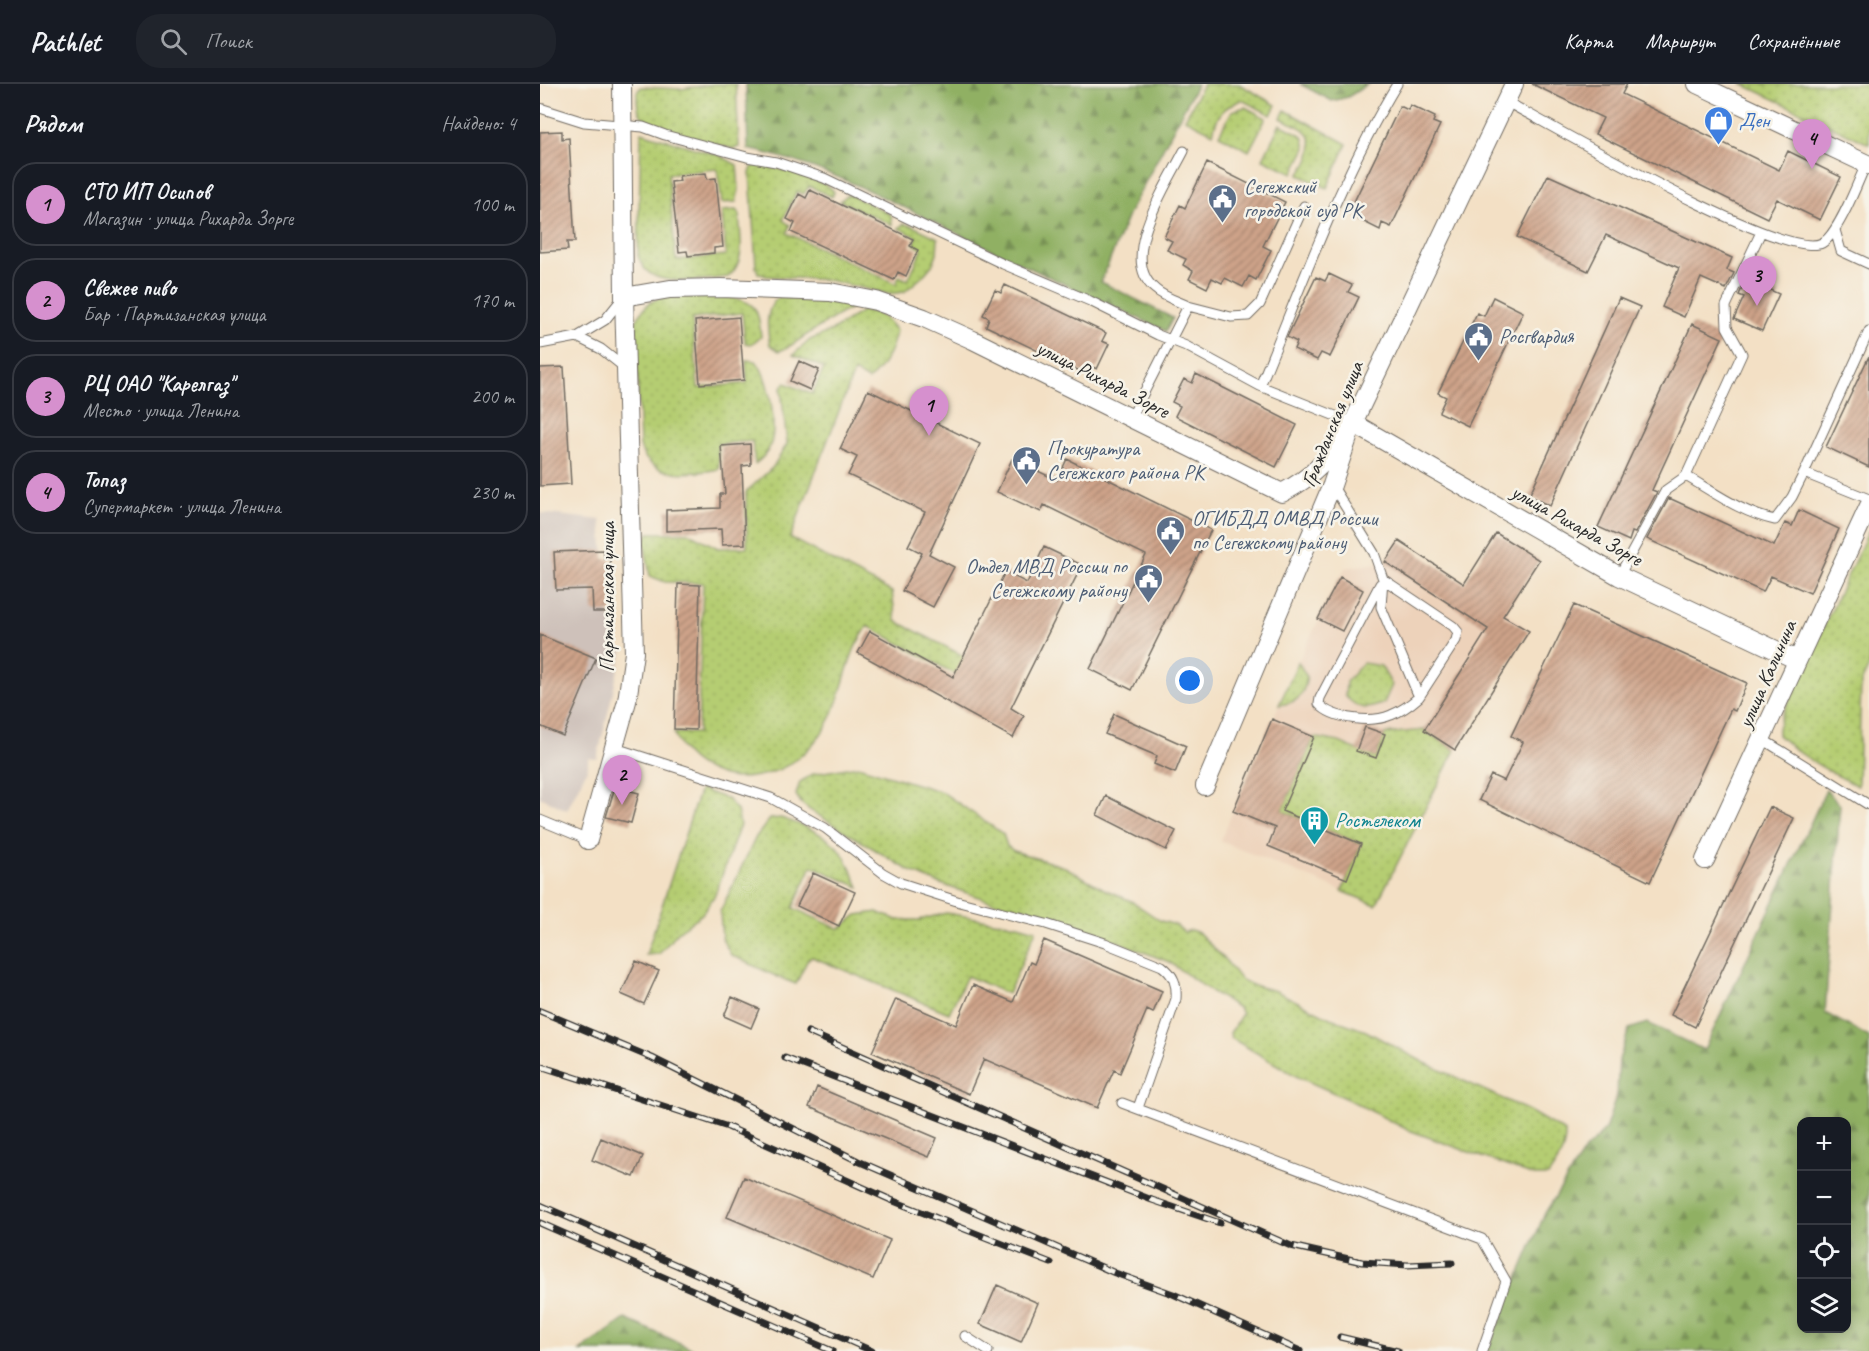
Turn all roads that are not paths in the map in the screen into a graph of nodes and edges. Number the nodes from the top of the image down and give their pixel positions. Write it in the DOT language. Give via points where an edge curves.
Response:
graph roads {
  1 [pos="622,84"];
  2 [pos="1397,84"];
  3 [pos="1514,84"];
  4 [pos="1697,84"];
  5 [pos="1505,101"];
  6 [pos="540,108"];
  7 [pos="622,126"];
  8 [pos="1184,151"];
  9 [pos="1868,165"];
  10 [pos="1304,206"];
  11 [pos="1835,231"];
  12 [pos="1761,232"];
  13 [pos="1869,264"];
  14 [pos="624,297"];
  15 [pos="1188,306"];
  16 [pos="1869,331"];
  17 [pos="577,337"];
  18 [pos="1171,340"];
  19 [pos="540,344"];
  20 [pos="626,369"];
  21 [pos="1260,386"];
  22 [pos="1131,418"];
  23 [pos="1353,423"];
  24 [pos="1804,473"];
  25 [pos="1686,476"];
  26 [pos="1332,485"];
  27 [pos="1869,499"];
  28 [pos="1869,506"];
  29 [pos="1619,576"];
  30 [pos="1383,579"];
  31 [pos="1797,660"];
  32 [pos="1419,697"];
  33 [pos="1762,739"];
  34 [pos="615,748"];
  35 [pos="1205,786"];
  36 [pos="1869,805"];
  37 [pos="540,820"];
  38 [pos="588,840"];
  39 [pos="1706,860"];
  40 [pos="1122,1102"];
  41 [pos="1138,1108"];
  42 [pos="965,1336"];
  43 [pos="988,1351"];
  44 [pos="1482,1351"];
  1 -- 7 [label="street, Партизанская улица"];
  2 -- 21 [label="lane" via="1336,204"];
  3 -- 5 [label="street, Гражданская улица"];
  4 -- 9 [label="street"];
  5 -- 12 [label="lane" via="1632,171"];
  5 -- 23 [label="street, Гражданская улица"];
  6 -- 7 [label="lane" via="584,122"];
  7 -- 14 [label="street, Партизанская улица"];
  7 -- 18 [label="lane" via="643,127 824,178"];
  8 -- 15 [label="lane" via="1149,221 1140,261 1144,277 1155,289"];
  9 -- 11 [label="lane"];
  10 -- 15 [label="lane" via="1260,304 1248,316"];
  11 -- 12 [label="lane" via="1822,243 1805,245"];
  11 -- 13 [label="lane" via="1841,251"];
  12 -- 25 [label="lane" via="1726,306 1727,327 1742,354"];
  14 -- 17 [label="lane" via="605,320"];
  14 -- 20 [label="street, Партизанская улица"];
  14 -- 22 [label="street, улица Рихарда Зорге" via="670,289 721,288 830,292 876,301 973,340"];
  15 -- 18 [label="lane"];
  16 -- 24 [label="lane"];
  17 -- 19 [label="lane"];
  17 -- 20 [label="lane" via="602,349"];
  18 -- 21 [label="lane"];
  18 -- 22 [label="lane"];
  20 -- 34 [label="street, Партизанская улица" via="634,653"];
  21 -- 23 [label="lane"];
  22 -- 23 [label="street, улица Рихарда Зорге" via="1282,493 1324,463"];
  23 -- 26 [label="street, Гражданская улица"];
  23 -- 29 [label="street, улица Рихарда Зорге"];
  24 -- 25 [label="lane" via="1775,520 1741,509"];
  24 -- 27 [label="lane"];
  25 -- 29 [label="lane" via="1666,490"];
  26 -- 30 [label="lane" via="1374,553"];
  26 -- 35 [label="street, Гражданская улица"];
  28 -- 31 [label="street, улица Калинина"];
  29 -- 31 [label="street, улица Рихарда Зорге"];
  30 -- 32 [label="lane" via="1381,607"];
  30 -- 32 [label="lane" via="1458,632"];
  30 -- 32 [label="lane" via="1319,704 1342,717 1364,720 1390,716"];
  31 -- 33 [label="street, улица Калинина"];
  33 -- 36 [label="lane"];
  33 -- 39 [label="street, улица Калинина"];
  34 -- 38 [label="street, Партизанская улица"];
  34 -- 41 [label="lane" via="771,798 825,828 901,883 1046,924 1162,966 1175,981 1176,999"];
  37 -- 38 [label="lane, Партизанская улица"];
  40 -- 41 [label="lane"];
  41 -- 44 [label="lane" via="1482,1239 1506,1281"];
  42 -- 43 [label="lane"];
}
